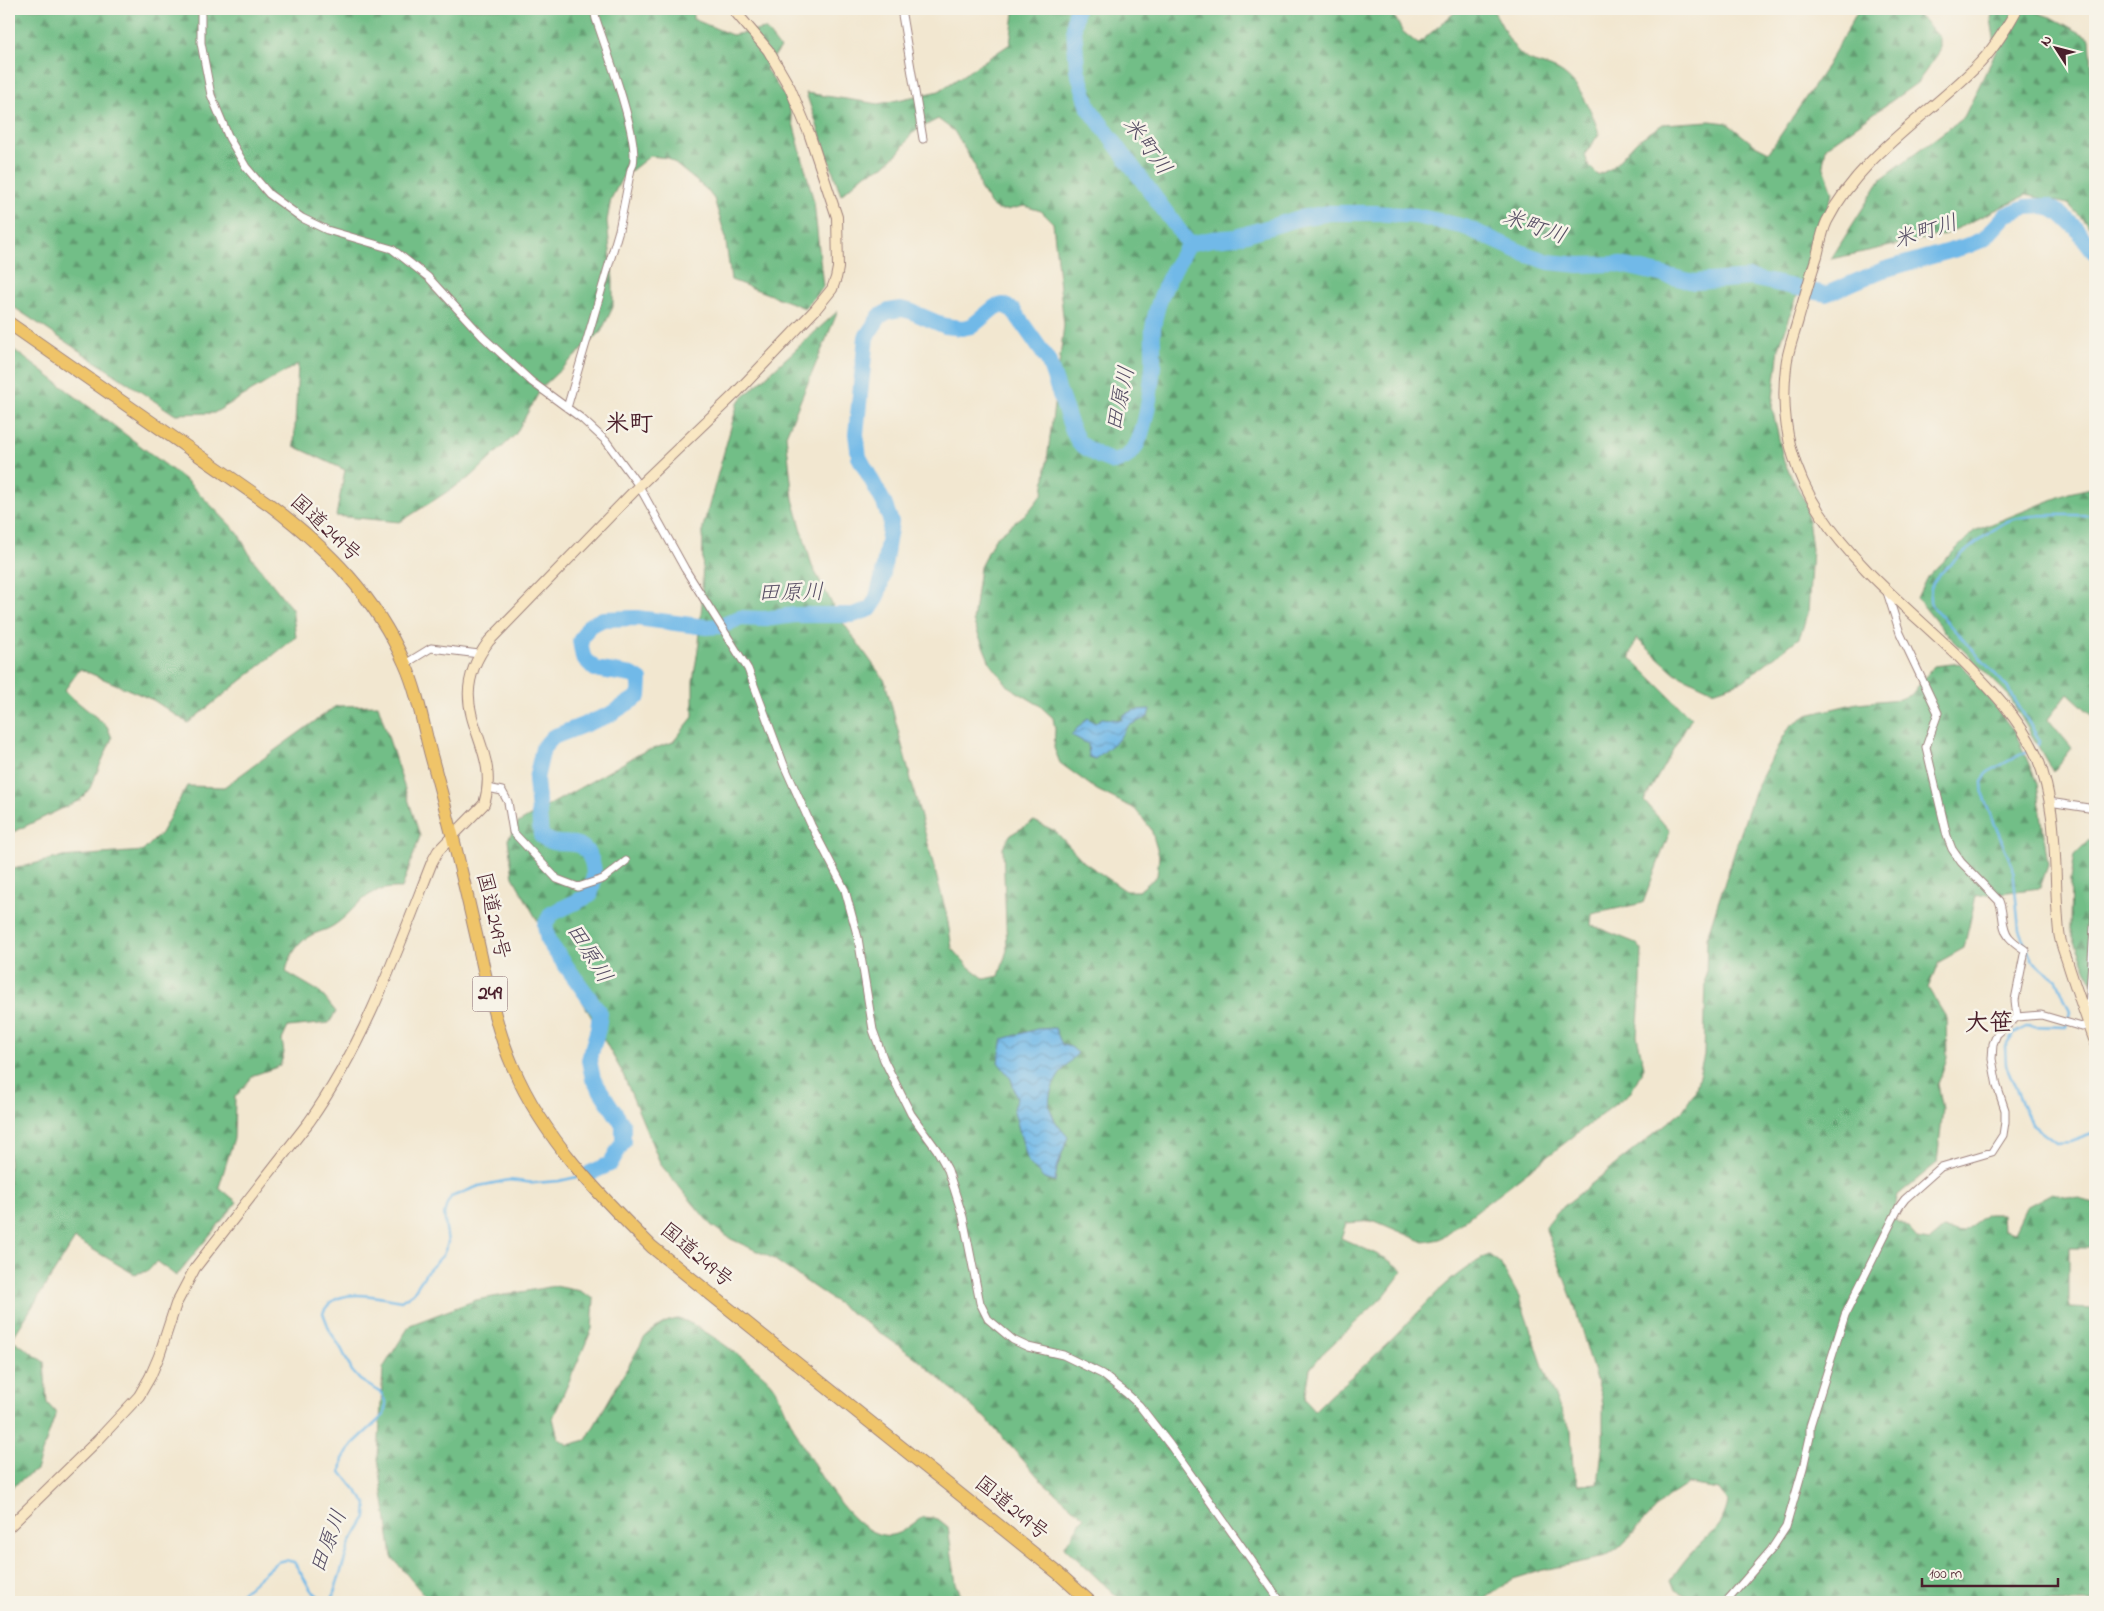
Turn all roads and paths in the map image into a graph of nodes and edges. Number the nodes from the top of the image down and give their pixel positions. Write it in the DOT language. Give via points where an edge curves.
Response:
graph roads {
  1 [pos="201,9"];
  2 [pos="594,9"];
  3 [pos="733,9"];
  4 [pos="901,9"];
  5 [pos="2017,9"];
  6 [pos="922,139"];
  7 [pos="9,323"];
  8 [pos="567,408"];
  9 [pos="639,486"];
  10 [pos="1887,592"];
  11 [pos="479,654"];
  12 [pos="405,664"];
  13 [pos="488,788"];
  14 [pos="2049,802"];
  15 [pos="2095,810"];
  16 [pos="453,837"];
  17 [pos="626,861"];
  18 [pos="2095,911"];
  19 [pos="2017,1017"];
  20 [pos="2085,1026"];
  21 [pos="2095,1042"];
  22 [pos="9,1527"];
  23 [pos="1090,1602"];
  24 [pos="1281,1602"];
  25 [pos="1726,1602"];
  1 -- 8 [label="street" via="201,43 211,95 228,138 246,167 269,194 302,218 327,230 392,249 428,277 483,337 532,382"];
  2 -- 8 [label="street" via="634,141 634,166 619,230"];
  3 -- 9 [label="street" via="768,50 790,88 809,133 837,217 838,268 832,288 809,316 736,393"];
  4 -- 6 [label="street"];
  5 -- 10 [label="street" via="1977,67 1857,175 1837,202 1825,225 1786,366 1788,441 1808,496 1835,535"];
  7 -- 12 [label="highway, 国道249号 / 249" via="309,535 364,595"];
  8 -- 9 [label="street" via="606,440"];
  9 -- 11 [label="street"];
  9 -- 24 [label="street" via="685,569 748,669 784,765 845,890 858,938 873,1030 911,1114 948,1170 963,1217 980,1303 988,1319 1013,1340 1064,1355 1102,1374 1126,1392 1170,1445"];
  10 -- 14 [label="street" via="1907,607 2004,704 2037,758"];
  10 -- 19 [label="street" via="1906,648 1938,713 1926,747 1952,849 1999,902 2005,931 2025,950 2016,1000"];
  11 -- 12 [label="street" via="431,648"];
  11 -- 13 [label="street" via="471,674 468,701 489,772"];
  12 -- 16 [label="highway, 国道249号 / 249"];
  13 -- 16 [label="street" via="484,804"];
  13 -- 17 [label="street" via="502,791 508,802 513,832 557,879 578,887 604,879"];
  14 -- 15 [label="street"];
  14 -- 20 [label="street" via="2059,936"];
  16 -- 22 [label="street" via="432,862 371,1014 338,1078 309,1122 195,1268 176,1304 150,1377 139,1396"];
  16 -- 23 [label="highway, 国道249号 / 249" via="498,1030 534,1108 564,1154 602,1198 659,1253"];
  18 -- 20 [label="street"];
  19 -- 20 [label="street" via="2041,1015"];
  19 -- 25 [label="street" via="1997,1034 1993,1044 1992,1059 2005,1110 2003,1135 1992,1152 1941,1167 1899,1207 1845,1315 1810,1426 1803,1468 1786,1527 1771,1550"];
  20 -- 21 [label="street"];
}
